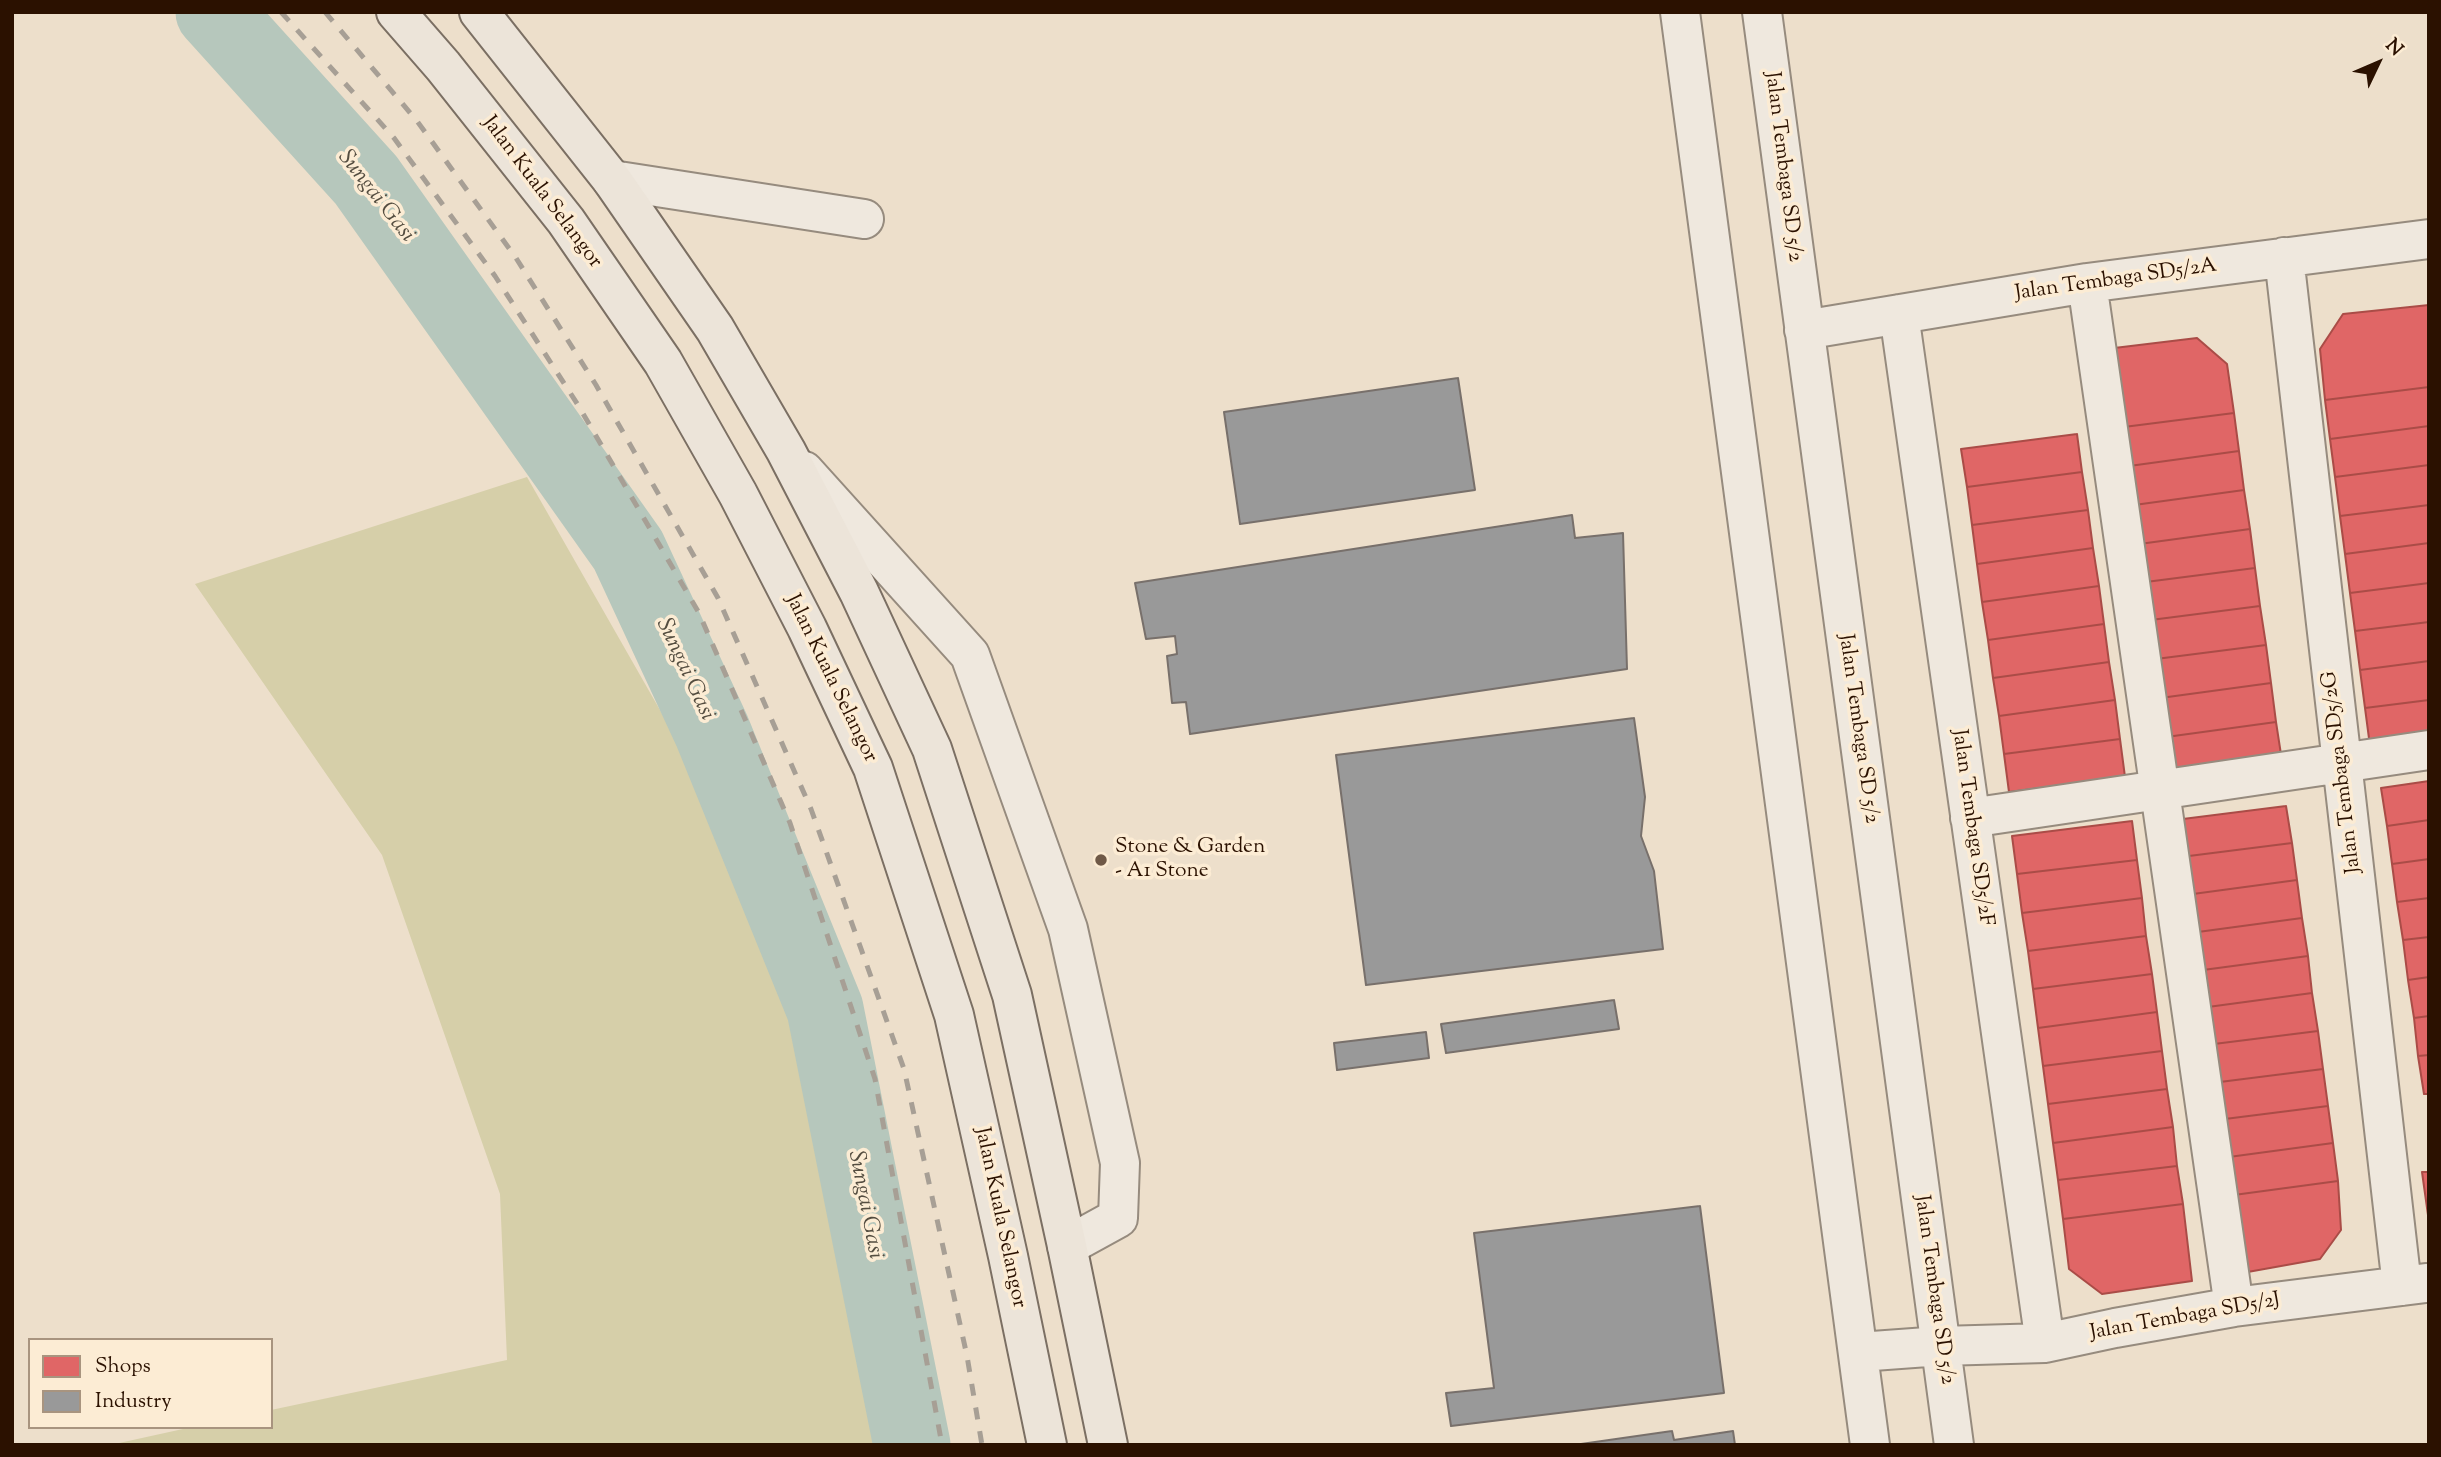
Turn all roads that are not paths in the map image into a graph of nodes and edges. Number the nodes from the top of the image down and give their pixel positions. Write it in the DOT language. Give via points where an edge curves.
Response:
graph roads {
  1 [pos="396,12"];
  2 [pos="479,12"];
  3 [pos="1680,12"];
  4 [pos="1762,12"];
  5 [pos="612,180"];
  6 [pos="864,219"];
  7 [pos="2429,239"];
  8 [pos="2284,257"];
  9 [pos="2087,283"];
  10 [pos="1899,314"];
  11 [pos="1804,330"];
  12 [pos="786,451"];
  13 [pos="2429,750"];
  14 [pos="2342,763"];
  15 [pos="2160,788"];
  16 [pos="1970,818"];
  17 [pos="1067,1246"];
  18 [pos="2415,1284"];
  19 [pos="2234,1307"];
  20 [pos="2045,1343"];
  21 [pos="1941,1346"];
  22 [pos="1859,1352"];
  23 [pos="1047,1445"];
  24 [pos="1108,1445"];
  25 [pos="1870,1445"];
  26 [pos="1954,1445"];
  1 -- 23 [label="highway, Jalan Kuala Selangor" via="566,221 663,362 738,494 873,768 954,1015"];
  2 -- 5 [label="highway"];
  3 -- 22 [label="street"];
  4 -- 11 [label="street, Jalan Tembaga SD 5/2"];
  5 -- 6 [label="street"];
  5 -- 12 [label="highway" via="715,329"];
  7 -- 8 [label="street, Jalan Tembaga SD5/2A"];
  8 -- 9 [label="street, Jalan Tembaga SD5/2A"];
  8 -- 14 [label="street, Jalan Tembaga SD5/2G"];
  9 -- 10 [label="street, Jalan Tembaga SD5/2A"];
  9 -- 15 [label="street"];
  10 -- 11 [label="street, Jalan Tembaga SD5/2A"];
  10 -- 16 [label="street, Jalan Tembaga SD5/2F"];
  11 -- 21 [label="street, Jalan Tembaga SD 5/2"];
  12 -- 17 [label="highway" via="859,592 932,749 1012,995"];
  12 -- 17 [label="street" via="970,655 1068,929 1121,1163 1118,1218"];
  13 -- 14 [label="street"];
  14 -- 15 [label="street"];
  14 -- 18 [label="street, Jalan Tembaga SD5/2G"];
  15 -- 16 [label="street"];
  15 -- 19 [label="street"];
  16 -- 20 [label="street, Jalan Tembaga SD5/2F"];
  17 -- 24 [label="highway"];
  18 -- 19 [label="street, Jalan Tembaga SD5/2J"];
  19 -- 20 [label="street, Jalan Tembaga SD5/2J"];
  20 -- 21 [label="street, Jalan Tembaga SD5/2J"];
  21 -- 22 [label="street, Jalan Tembaga SD5/2J"];
  21 -- 26 [label="street, Jalan Tembaga SD 5/2"];
  22 -- 25 [label="street"];
}
